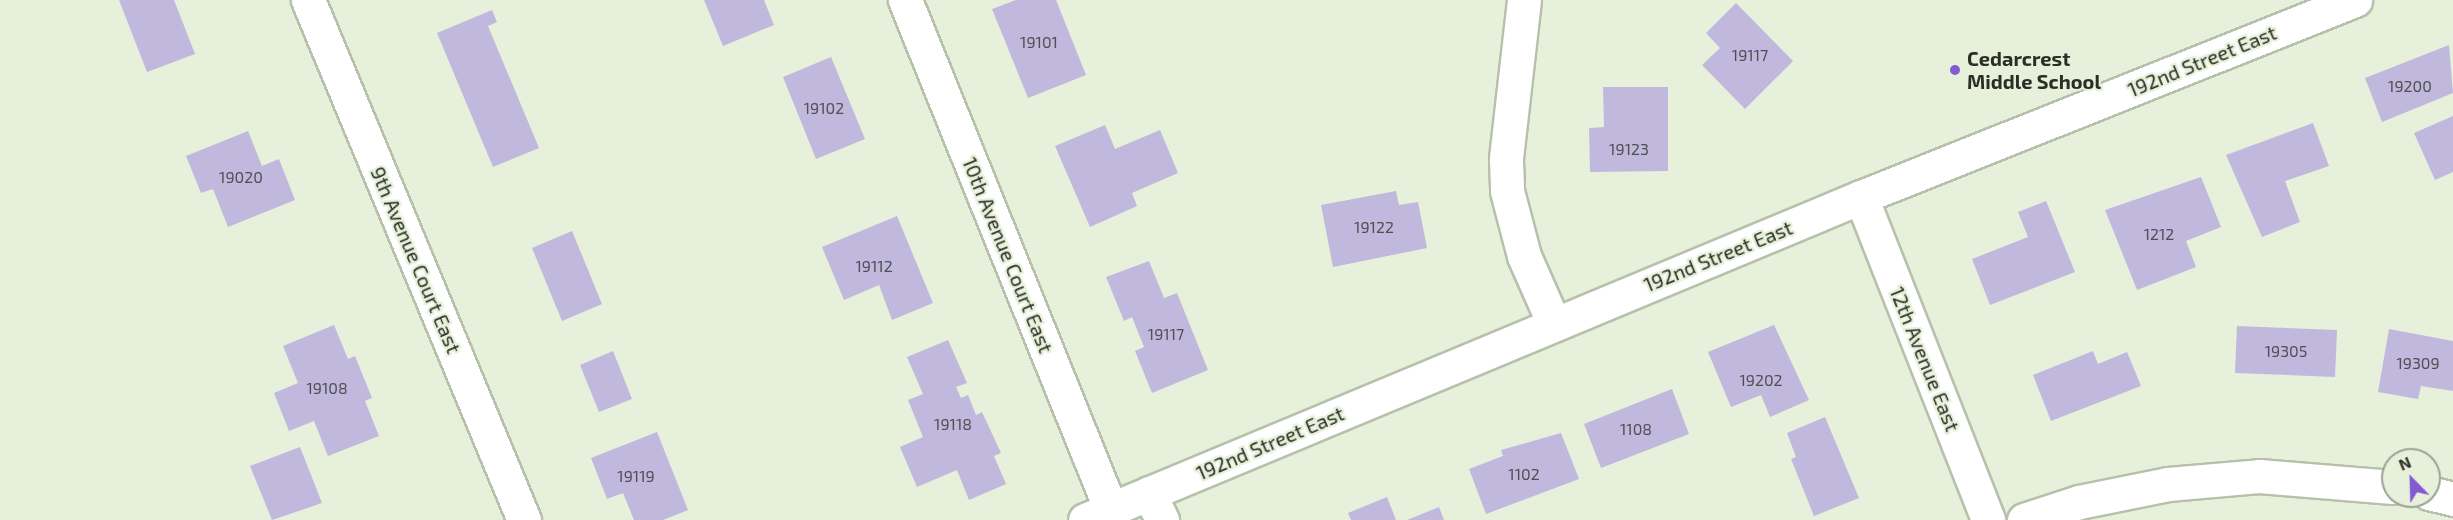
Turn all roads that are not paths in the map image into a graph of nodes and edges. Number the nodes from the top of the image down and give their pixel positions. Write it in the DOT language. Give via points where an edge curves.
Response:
graph roads {
  1 [pos="308,0"];
  2 [pos="905,0"];
  3 [pos="1524,0"];
  4 [pos="2355,0"];
  5 [pos="1861,197"];
  6 [pos="1554,324"];
  7 [pos="2381,486"];
  8 [pos="1156,506"];
  9 [pos="1098,515"];
  10 [pos="524,520"];
  11 [pos="1988,520"];
  12 [pos="2024,520"];
  1 -- 10 [label="street, 9th Avenue Court East"];
  2 -- 9 [label="street, 10th Avenue Court East"];
  3 -- 6 [label="street" via="1506,159 1507,191 1524,256"];
  4 -- 5 [label="street, 192nd Street East"];
  5 -- 6 [label="street, 192nd Street East"];
  5 -- 11 [label="street, 12th Avenue East"];
  6 -- 8 [label="street, 192nd Street East"];
  7 -- 12 [label="street" via="2259,476 2179,483 2079,502"];
  8 -- 9 [label="street, 192nd Street East"];
}
